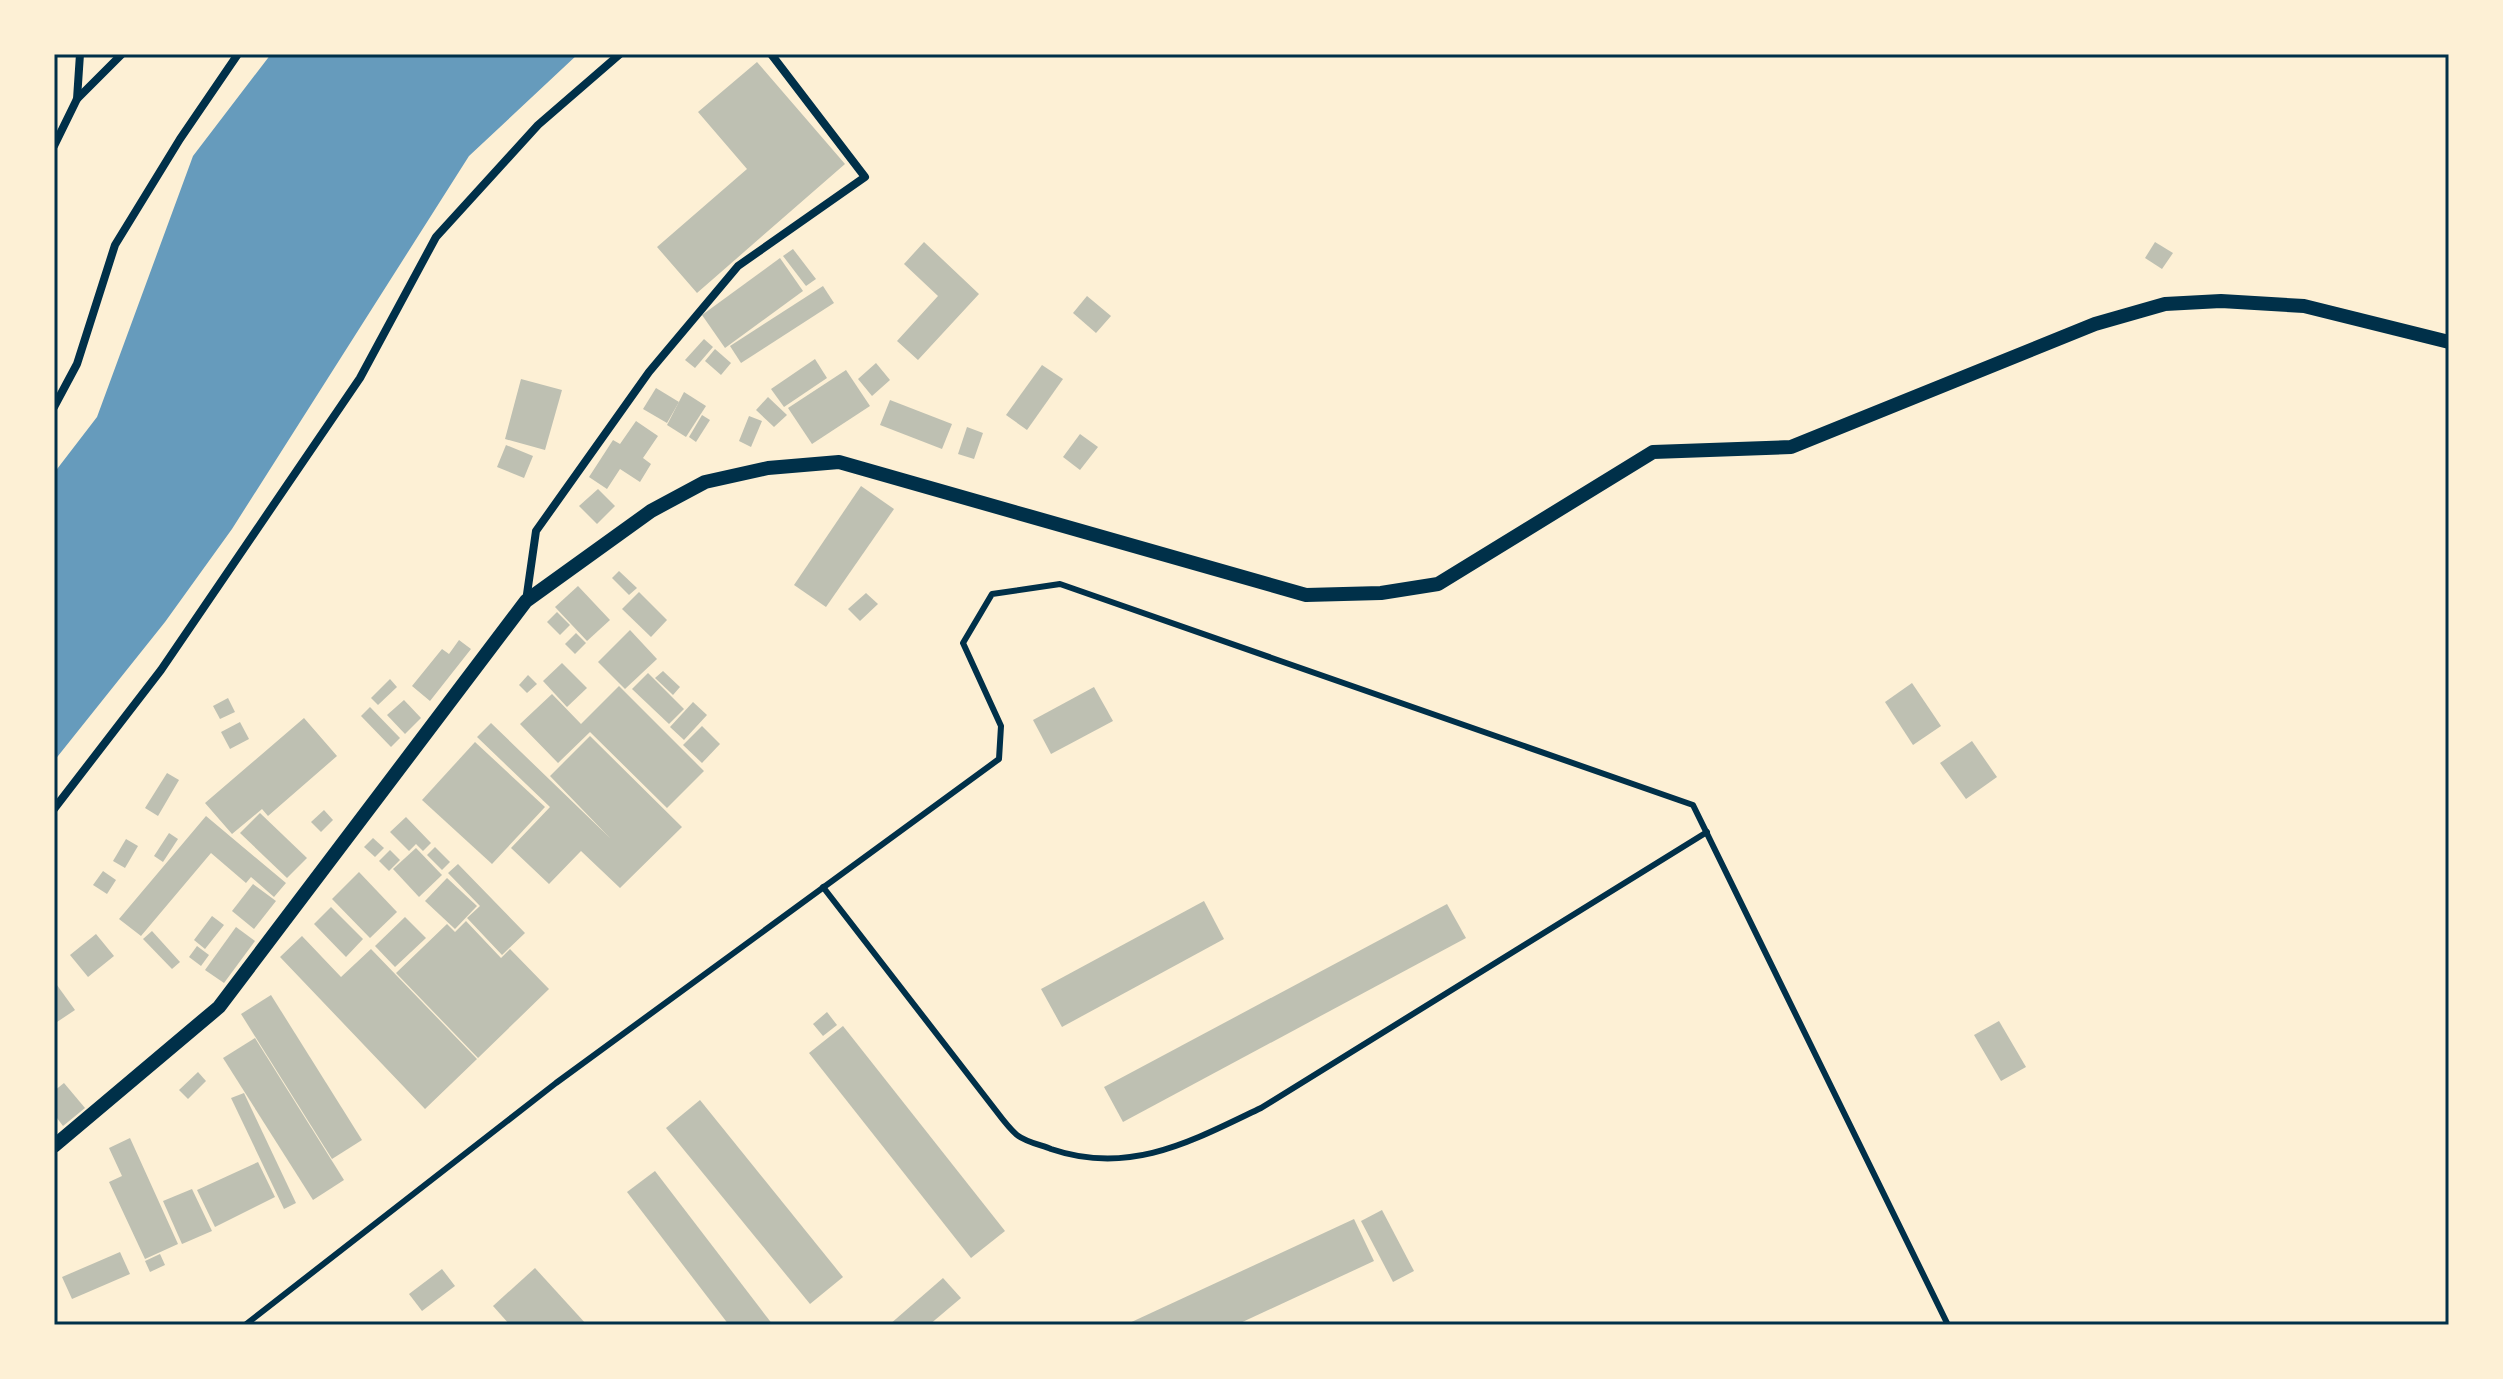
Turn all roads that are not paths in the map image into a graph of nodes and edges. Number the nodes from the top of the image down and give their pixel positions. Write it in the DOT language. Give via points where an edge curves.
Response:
graph roads {
  1 [pos="80,54"];
  2 [pos="122,54"];
  3 [pos="238,54"];
  4 [pos="620,54"];
  5 [pos="771,54"];
  6 [pos="77,99"];
  7 [pos="54,146"];
  8 [pos="2449,342"];
  9 [pos="54,407"];
  10 [pos="526,601"];
  11 [pos="54,809"];
  12 [pos="1707,832"];
  13 [pos="823,887"];
  14 [pos="54,1146"];
  15 [pos="245,1325"];
  16 [pos="1948,1325"];
  1 -- 6 [label="street"];
  2 -- 6 [label="street"];
  3 -- 9 [label="street" via="115,245 77,364"];
  4 -- 11 [label="street" via="538,125 436,237 360,378 161,670"];
  5 -- 10 [label="street" via="865,177 738,266 649,372 536,531"];
  6 -- 7 [label="street"];
  8 -- 10 [label="street" via="2304,306 2165,304 2095,324 1791,447 1653,452 1438,584 1381,593 1306,595 839,462 768,468 705,482 651,511"];
  10 -- 14 [label="street" via="219,1007"];
  12 -- 13 [label="lane" via="1261,1108 1143,1157 1098,1160 1019,1138"];
  12 -- 13 [label="lane" via="1693,805 1060,584 992,594 963,643 1001,726 999,759"];
  12 -- 16 [label="lane"];
  13 -- 15 [label="lane" via="556,1083"];
}
